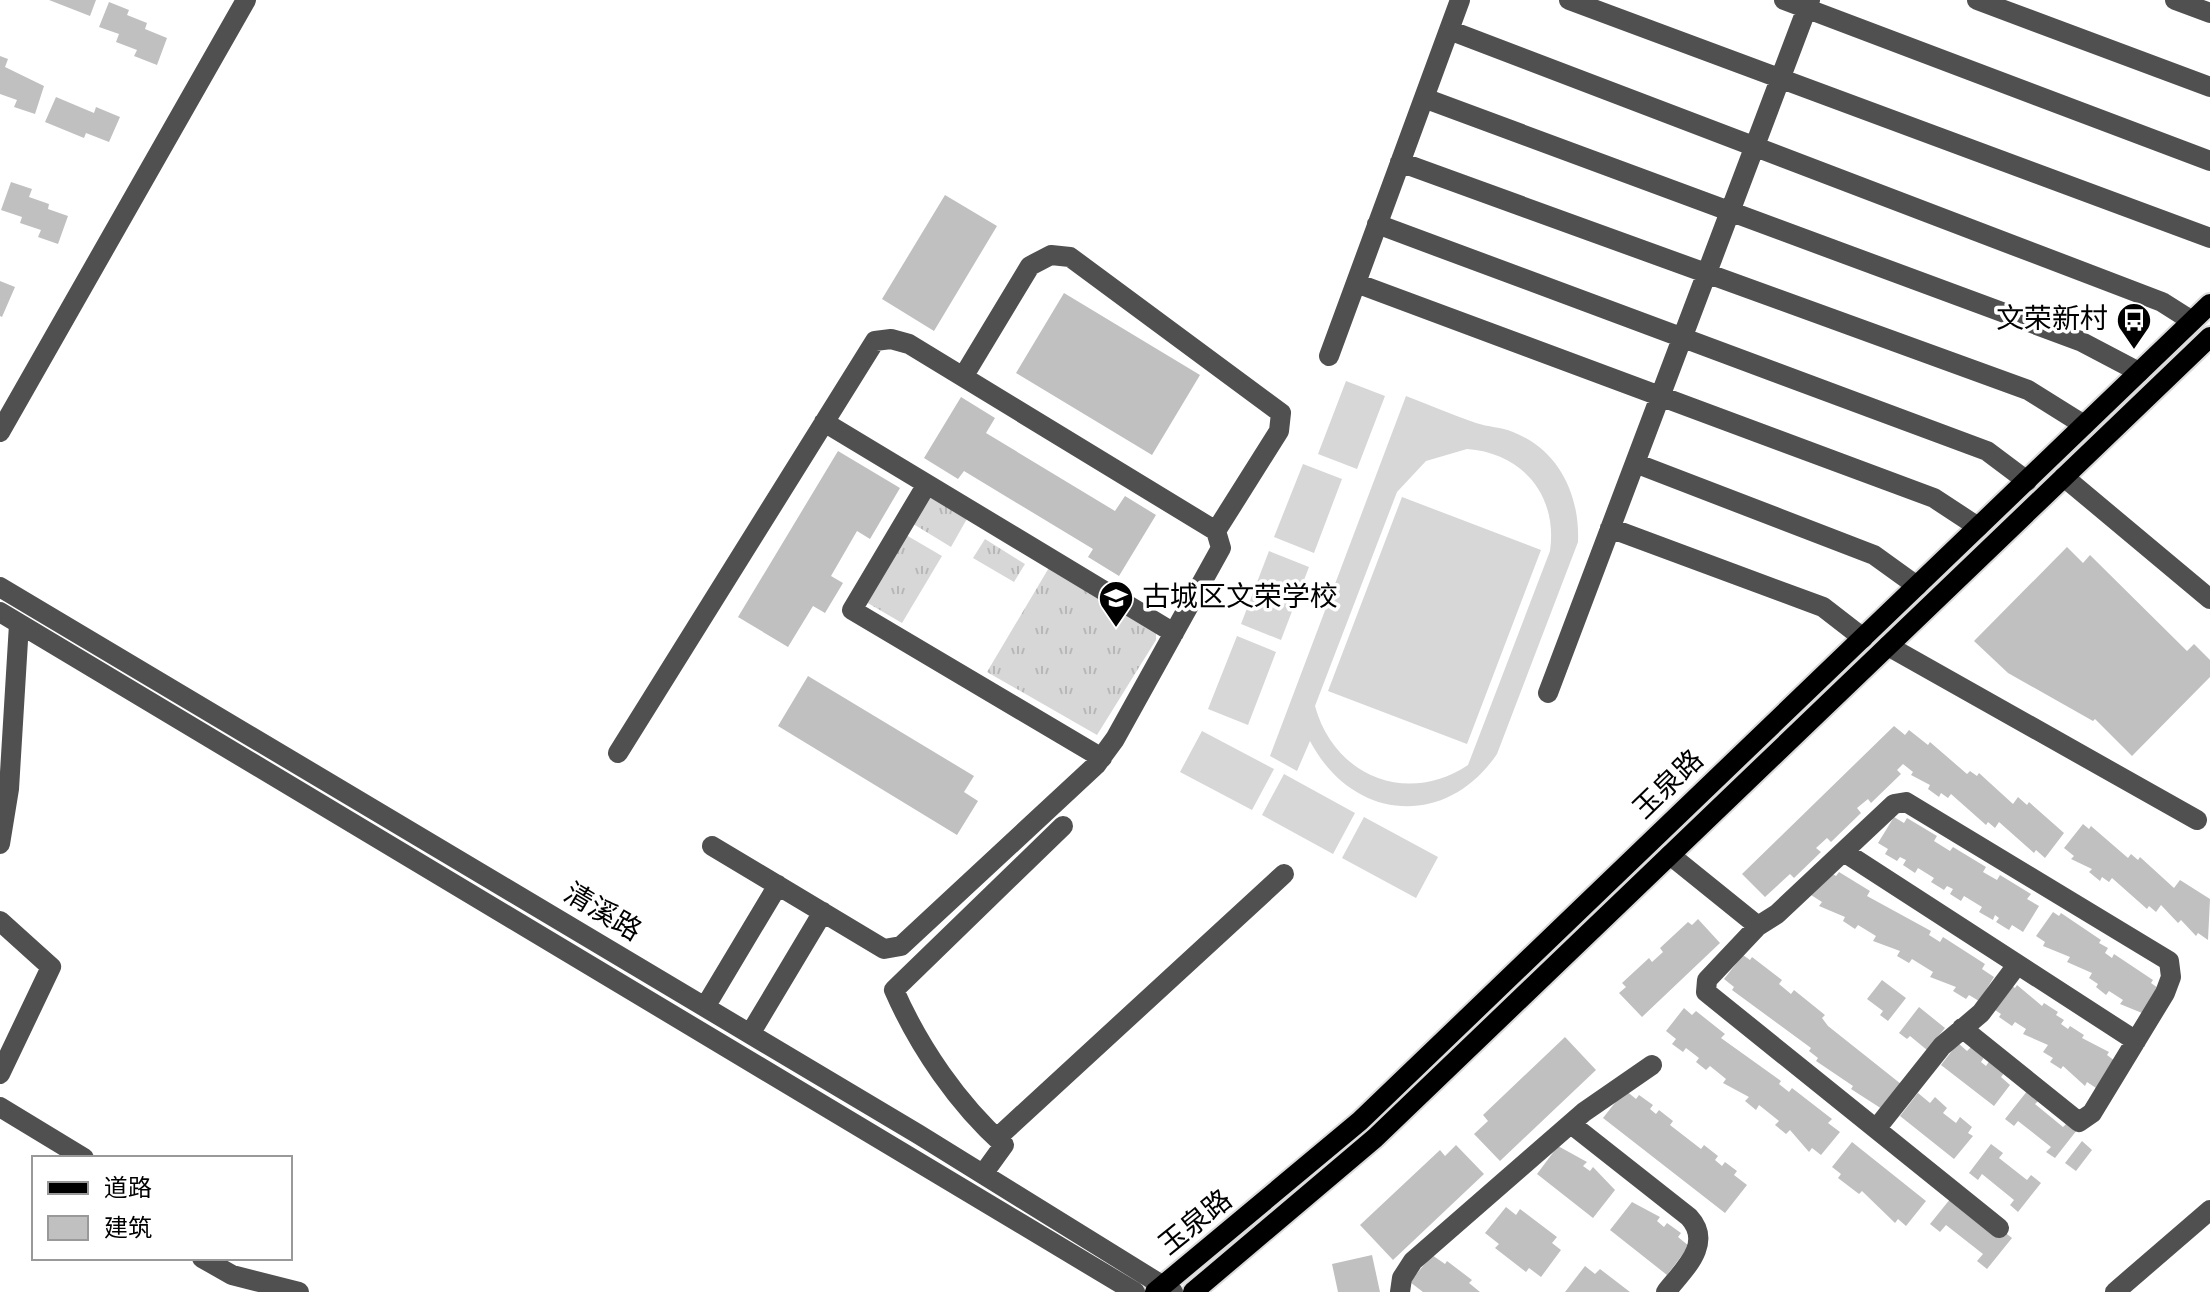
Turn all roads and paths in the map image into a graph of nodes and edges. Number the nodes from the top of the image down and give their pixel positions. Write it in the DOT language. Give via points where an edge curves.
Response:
graph roads {
  1 [pos="246,0"];
  2 [pos="1460,0"];
  3 [pos="1569,0"];
  4 [pos="1784,0"];
  5 [pos="1977,0"];
  6 [pos="2175,0"];
  7 [pos="1808,4"];
  8 [pos="2210,13"];
  9 [pos="1449,30"];
  10 [pos="1780,78"];
  11 [pos="2210,87"];
  12 [pos="1424,98"];
  13 [pos="1755,147"];
  14 [pos="2210,161"];
  15 [pos="1400,162"];
  16 [pos="1730,212"];
  17 [pos="1377,224"];
  18 [pos="2210,238"];
  19 [pos="1707,273"];
  20 [pos="1356,283"];
  21 [pos="2210,304"];
  22 [pos="2192,321"];
  23 [pos="1683,337"];
  24 [pos="2210,337"];
  25 [pos="1329,356"];
  26 [pos="2139,372"];
  27 [pos="963,377"];
  28 [pos="1660,398"];
  29 [pos="824,422"];
  30 [pos="2084,425"];
  31 [pos="0,432"];
  32 [pos="1635,463"];
  33 [pos="2064,477"];
  34 [pos="2027,481"];
  35 [pos="927,484"];
  36 [pos="1978,527"];
  37 [pos="1610,528"];
  38 [pos="1216,531"];
  39 [pos="1917,586"];
  40 [pos="0,587"];
  41 [pos="2210,599"];
  42 [pos="0,612"];
  43 [pos="19,624"];
  44 [pos="1174,633"];
  45 [pos="1863,638"];
  46 [pos="1888,646"];
  47 [pos="1548,693"];
  48 [pos="618,753"];
  49 [pos="1102,758"];
  50 [pos="2197,820"];
  51 [pos="1063,826"];
  52 [pos="0,844"];
  53 [pos="712,846"];
  54 [pos="1844,852"];
  55 [pos="1670,855"];
  56 [pos="1284,874"];
  57 [pos="778,885"];
  58 [pos="823,912"];
  59 [pos="0,921"];
  60 [pos="1758,926"];
  61 [pos="2017,965"];
  62 [pos="705,1007"];
  63 [pos="1962,1028"];
  64 [pos="750,1034"];
  65 [pos="2136,1041"];
  66 [pos="1652,1065"];
  67 [pos="0,1074"];
  68 [pos="0,1107"];
  69 [pos="1571,1124"];
  70 [pos="1876,1129"];
  71 [pos="997,1138"];
  72 [pos="81,1156"];
  73 [pos="983,1174"];
  74 [pos="2210,1210"];
  75 [pos="1999,1228"];
  76 [pos="206,1260"];
  77 [pos="1164,1290"];
  78 [pos="299,1292"];
  79 [pos="1135,1292"];
  80 [pos="1193,1292"];
  81 [pos="1400,1292"];
  82 [pos="1666,1292"];
  83 [pos="2115,1292"];
  1 -- 31 [label="street"];
  2 -- 9 [label="street"];
  3 -- 10 [label="street"];
  4 -- 7 [label="street"];
  5 -- 11 [label="street"];
  6 -- 8 [label="street"];
  7 -- 10 [label="street"];
  7 -- 14 [label="street"];
  9 -- 12 [label="street"];
  9 -- 13 [label="street"];
  10 -- 13 [label="street"];
  10 -- 18 [label="street"];
  12 -- 15 [label="street"];
  12 -- 16 [label="street"];
  13 -- 16 [label="street"];
  13 -- 22 [label="street" via="2162,302"];
  15 -- 17 [label="street"];
  15 -- 19 [label="street"];
  16 -- 19 [label="street"];
  16 -- 26 [label="street" via="2080,341"];
  17 -- 20 [label="street"];
  17 -- 23 [label="street"];
  19 -- 23 [label="street"];
  19 -- 30 [label="street" via="2028,390"];
  20 -- 25 [label="street"];
  20 -- 28 [label="street"];
  21 -- 22 [label="main road, 玉泉路"];
  22 -- 26 [label="main road, 玉泉路"];
  23 -- 28 [label="street"];
  23 -- 34 [label="street" via="1987,451"];
  24 -- 33 [label="main road, 玉泉路"];
  26 -- 30 [label="main road, 玉泉路"];
  27 -- 29 [label="street" via="900,340 875,341"];
  27 -- 38 [label="street"];
  27 -- 38 [label="street" via="1030,266 1051,255 1070,257 1281,413 1279,431"];
  28 -- 32 [label="street"];
  28 -- 36 [label="street" via="1934,498"];
  29 -- 35 [label="street"];
  29 -- 48 [label="street"];
  30 -- 34 [label="main road, 玉泉路"];
  32 -- 37 [label="street"];
  32 -- 39 [label="street" via="1874,555"];
  33 -- 41 [label="street"];
  33 -- 46 [label="main road, 玉泉路"];
  34 -- 36 [label="main road, 玉泉路"];
  35 -- 44 [label="street"];
  35 -- 49 [label="street" via="852,610"];
  36 -- 39 [label="main road, 玉泉路"];
  37 -- 45 [label="street" via="1823,607"];
  37 -- 47 [label="street"];
  38 -- 44 [label="street" via="1221,548"];
  39 -- 45 [label="main road, 玉泉路"];
  40 -- 62 [label="street, 清溪路"];
  42 -- 43 [label="street, 清溪路"];
  43 -- 52 [label="street" via="9,789"];
  43 -- 79 [label="street, 清溪路"];
  44 -- 49 [label="street"];
  45 -- 77 [label="main road, 玉泉路" via="1360,1121"];
  46 -- 50 [label="street"];
  46 -- 55 [label="main road, 玉泉路"];
  49 -- 58 [label="street" via="901,946 884,949"];
  51 -- 71 [label="street" via="894,990 912,1030 980,1123"];
  53 -- 57 [label="street"];
  54 -- 60 [label="street"];
  54 -- 61 [label="street"];
  54 -- 65 [label="street" via="1894,804 1906,802 2169,961 2169,985"];
  55 -- 60 [label="street"];
  55 -- 80 [label="main road, 玉泉路" via="1375,1138"];
  56 -- 71 [label="street"];
  57 -- 58 [label="street"];
  57 -- 62 [label="street"];
  58 -- 64 [label="street"];
  59 -- 67 [label="street" via="51,967"];
  60 -- 70 [label="street" via="1707,980 1706,992"];
  61 -- 63 [label="street" via="1981,1013"];
  61 -- 65 [label="street"];
  62 -- 64 [label="street, 清溪路"];
  63 -- 65 [label="street" via="2079,1122 2092,1113"];
  63 -- 70 [label="street"];
  64 -- 73 [label="street, 清溪路"];
  66 -- 69 [label="street"];
  68 -- 72 [label="street"];
  69 -- 81 [label="street" via="1413,1261"];
  69 -- 82 [label="street" via="1697,1227 1697,1251"];
  70 -- 75 [label="street"];
  71 -- 73 [label="street" via="1004,1145"];
  73 -- 77 [label="street, 清溪路"];
  74 -- 83 [label="street"];
  76 -- 78 [label="street" via="232,1275"];
}
